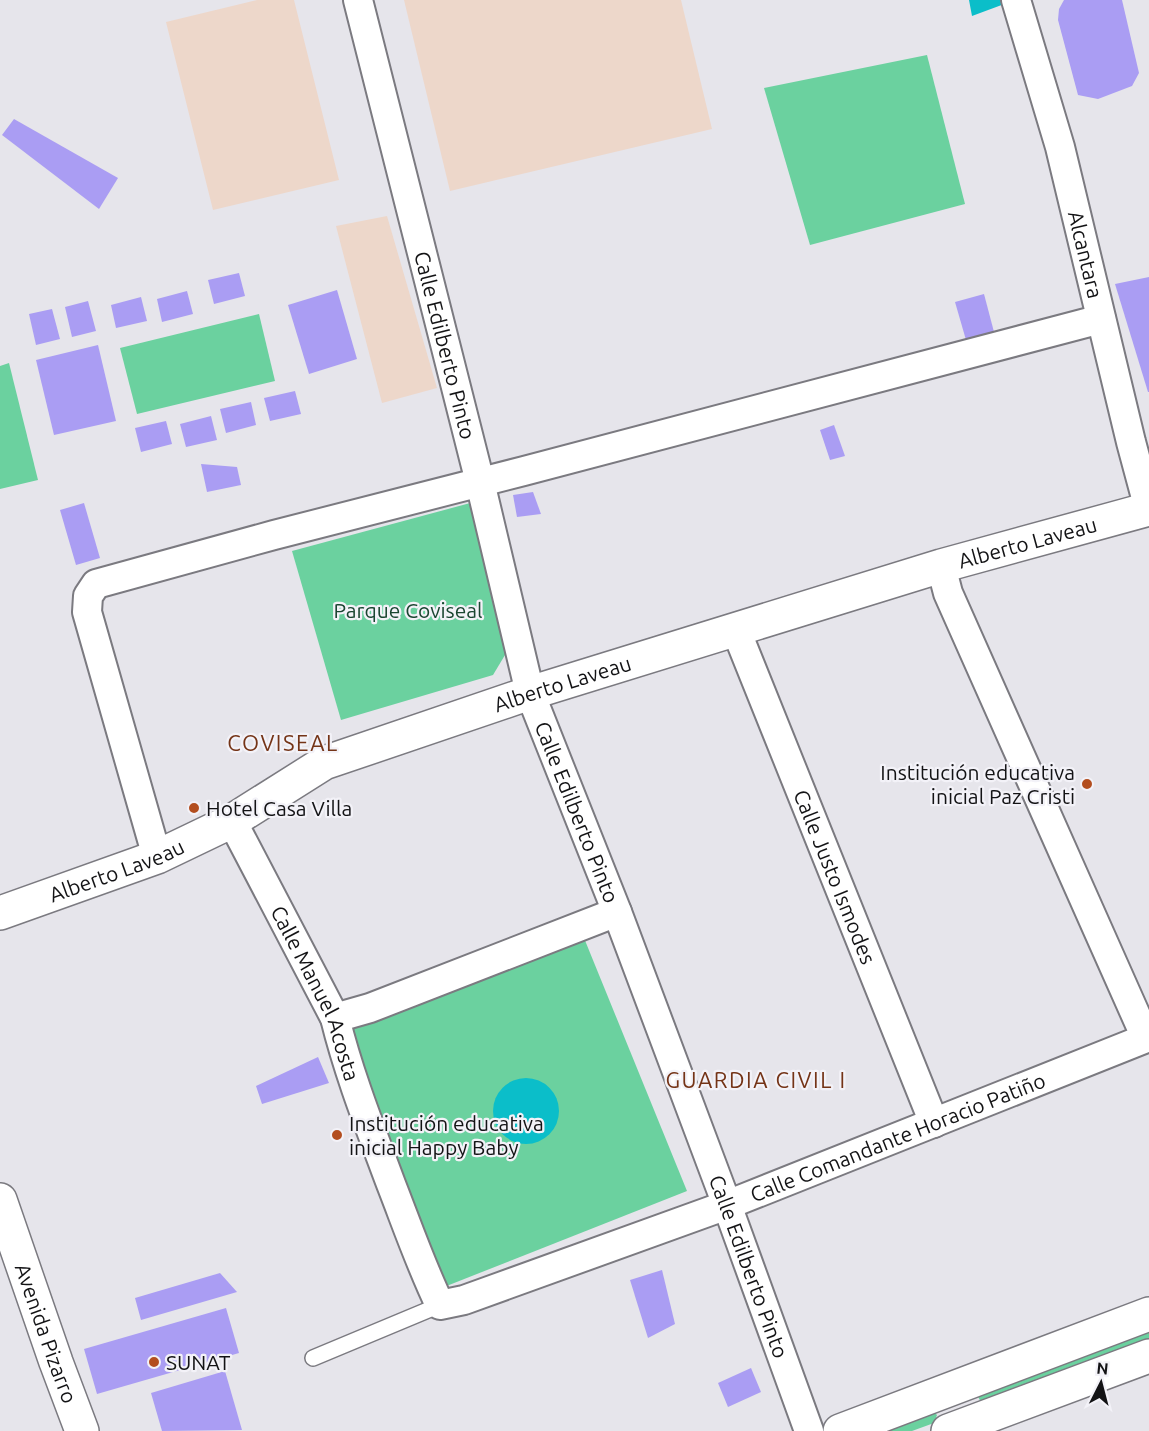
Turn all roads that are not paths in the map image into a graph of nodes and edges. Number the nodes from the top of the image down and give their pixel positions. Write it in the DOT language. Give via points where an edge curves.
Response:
graph roads {
  1 [pos="358,0"];
  2 [pos="1016,0"];
  3 [pos="1101,319"];
  4 [pos="480,482"];
  5 [pos="1149,509"];
  6 [pos="941,566"];
  7 [pos="736,630"];
  8 [pos="530,693"];
  9 [pos="232,821"];
  10 [pos="158,857"];
  11 [pos="617,912"];
  12 [pos="0,913"];
  13 [pos="335,1018"];
  14 [pos="1147,1037"];
  15 [pos="934,1124"];
  16 [pos="0,1200"];
  17 [pos="727,1205"];
  18 [pos="440,1305"];
  19 [pos="1149,1314"];
  20 [pos="1149,1356"];
  21 [pos="313,1358"];
  22 [pos="949,1390"];
  23 [pos="957,1429"];
  24 [pos="82,1431"];
  25 [pos="809,1431"];
  26 [pos="840,1431"];
  1 -- 4 [label="street, Calle Edilberto Pinto"];
  2 -- 3 [label="street, Alcantara" via="1060,147"];
  3 -- 4 [label="street"];
  3 -- 5 [label="street, Alcantara"];
  4 -- 8 [label="street, Calle Edilberto Pinto"];
  4 -- 10 [label="street" via="96,584 88,597 87,612"];
  5 -- 6 [label="street, Alberto Laveau"];
  6 -- 7 [label="street, Alberto Laveau"];
  6 -- 14 [label="street" via="948,593"];
  7 -- 8 [label="street, Alberto Laveau"];
  7 -- 15 [label="street, Calle Justo Ismodes"];
  8 -- 9 [label="street, Alberto Laveau" via="324,763"];
  8 -- 11 [label="street, Calle Edilberto Pinto"];
  9 -- 10 [label="street, Alberto Laveau"];
  9 -- 13 [label="street, Calle Manuel Acosta"];
  10 -- 12 [label="street, Alberto Laveau"];
  11 -- 13 [label="street"];
  11 -- 17 [label="street, Calle Edilberto Pinto"];
  13 -- 18 [label="street, Calle Manuel Acosta" via="378,1149"];
  14 -- 15 [label="street, Calle Comandante Horacio Patiño"];
  15 -- 17 [label="street, Calle Comandante Horacio Patiño"];
  16 -- 24 [label="street, Avenida Pizarro"];
  17 -- 18 [label="street, Calle Comandante Horacio Patiño" via="464,1300"];
  17 -- 25 [label="street, Calle Edilberto Pinto"];
  18 -- 21 [label="lane"];
  19 -- 22 [label="street"];
  20 -- 23 [label="street"];
  22 -- 23 [label="street"];
  22 -- 26 [label="street"];
}
